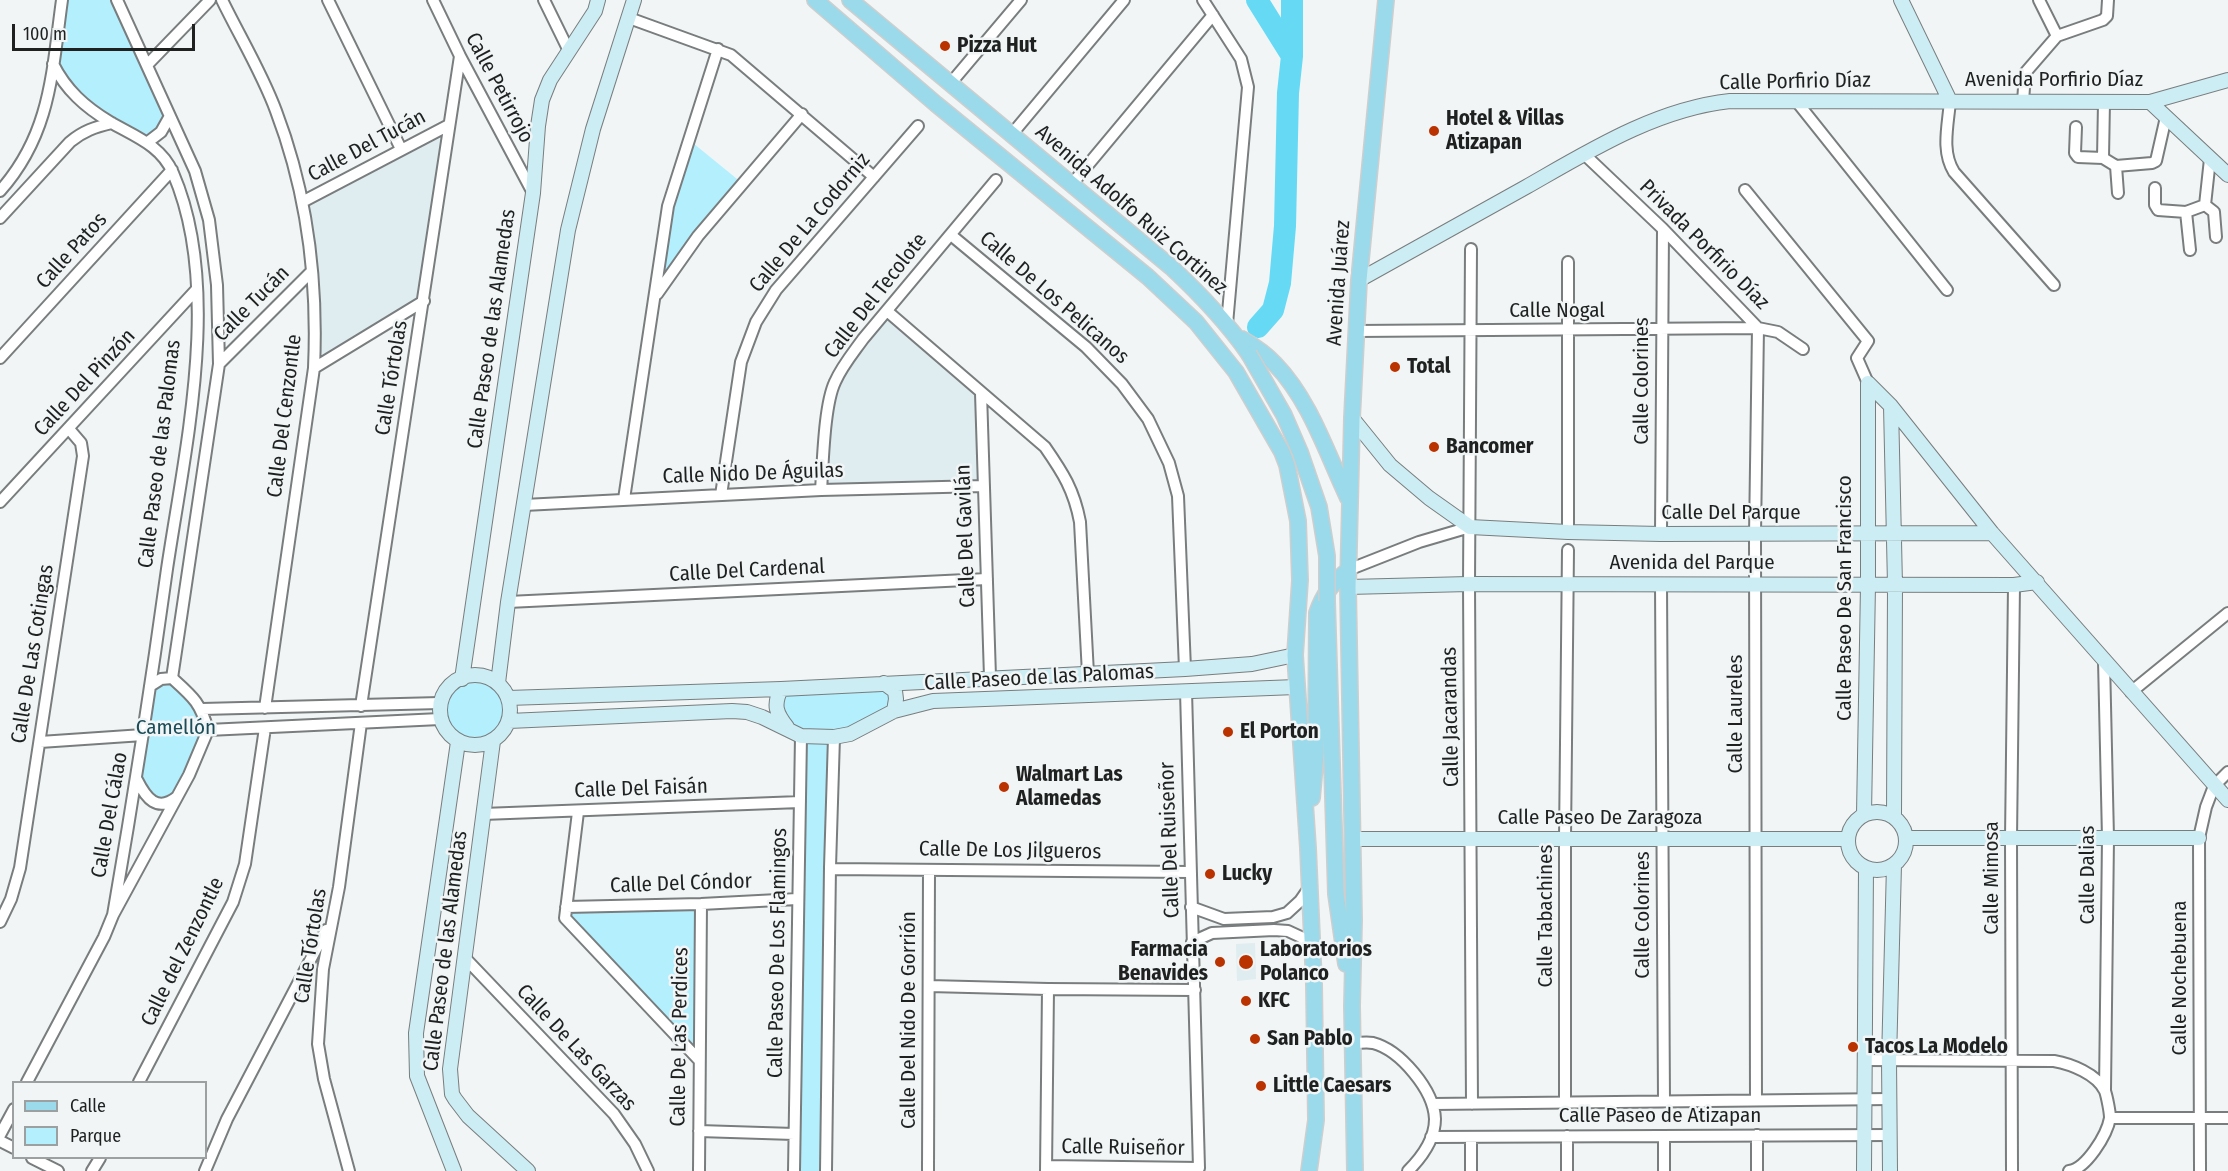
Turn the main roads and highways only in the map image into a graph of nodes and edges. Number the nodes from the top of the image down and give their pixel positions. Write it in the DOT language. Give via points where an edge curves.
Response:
graph roads {
  1 [pos="815,0"];
  2 [pos="850,0"];
  3 [pos="1386,0"];
  4 [pos="1231,329"];
  5 [pos="1326,452"];
  6 [pos="1287,465"];
  7 [pos="1351,504"];
  8 [pos="1348,570"];
  9 [pos="1308,848"];
  10 [pos="1352,1006"];
  11 [pos="1309,1171"];
  12 [pos="1354,1171"];
  1 -- 6 [label="main road, Avenida Adolfo Ruiz Cortinez" via="1148,277 1196,322 1236,372"];
  2 -- 4 [label="main road, Avenida Adolfo Ruiz Cortinez" via="1171,267"];
  3 -- 7 [label="main road, Avenida Juárez" via="1359,280"];
  4 -- 5 [label="main road" via="1282,372 1309,414"];
  4 -- 10 [label="main road, Avenida Adolfo Ruiz Cortinez, bridge" via="1284,415 1319,507 1325,546 1336,894"];
  5 -- 6 [label="main road" via="1320,466 1307,473"];
  5 -- 7 [label="main road"];
  6 -- 9 [label="main road, Avenida Adolfo Ruiz Cortinez" via="1298,521 1300,580 1294,655"];
  7 -- 8 [label="main road, Avenida Juárez"];
  8 -- 9 [label="main road" via="1331,585 1317,614 1316,753"];
  8 -- 10 [label="main road, Avenida Juárez"];
  9 -- 11 [label="main road" via="1316,1120"];
  10 -- 12 [label="main road"];
}
